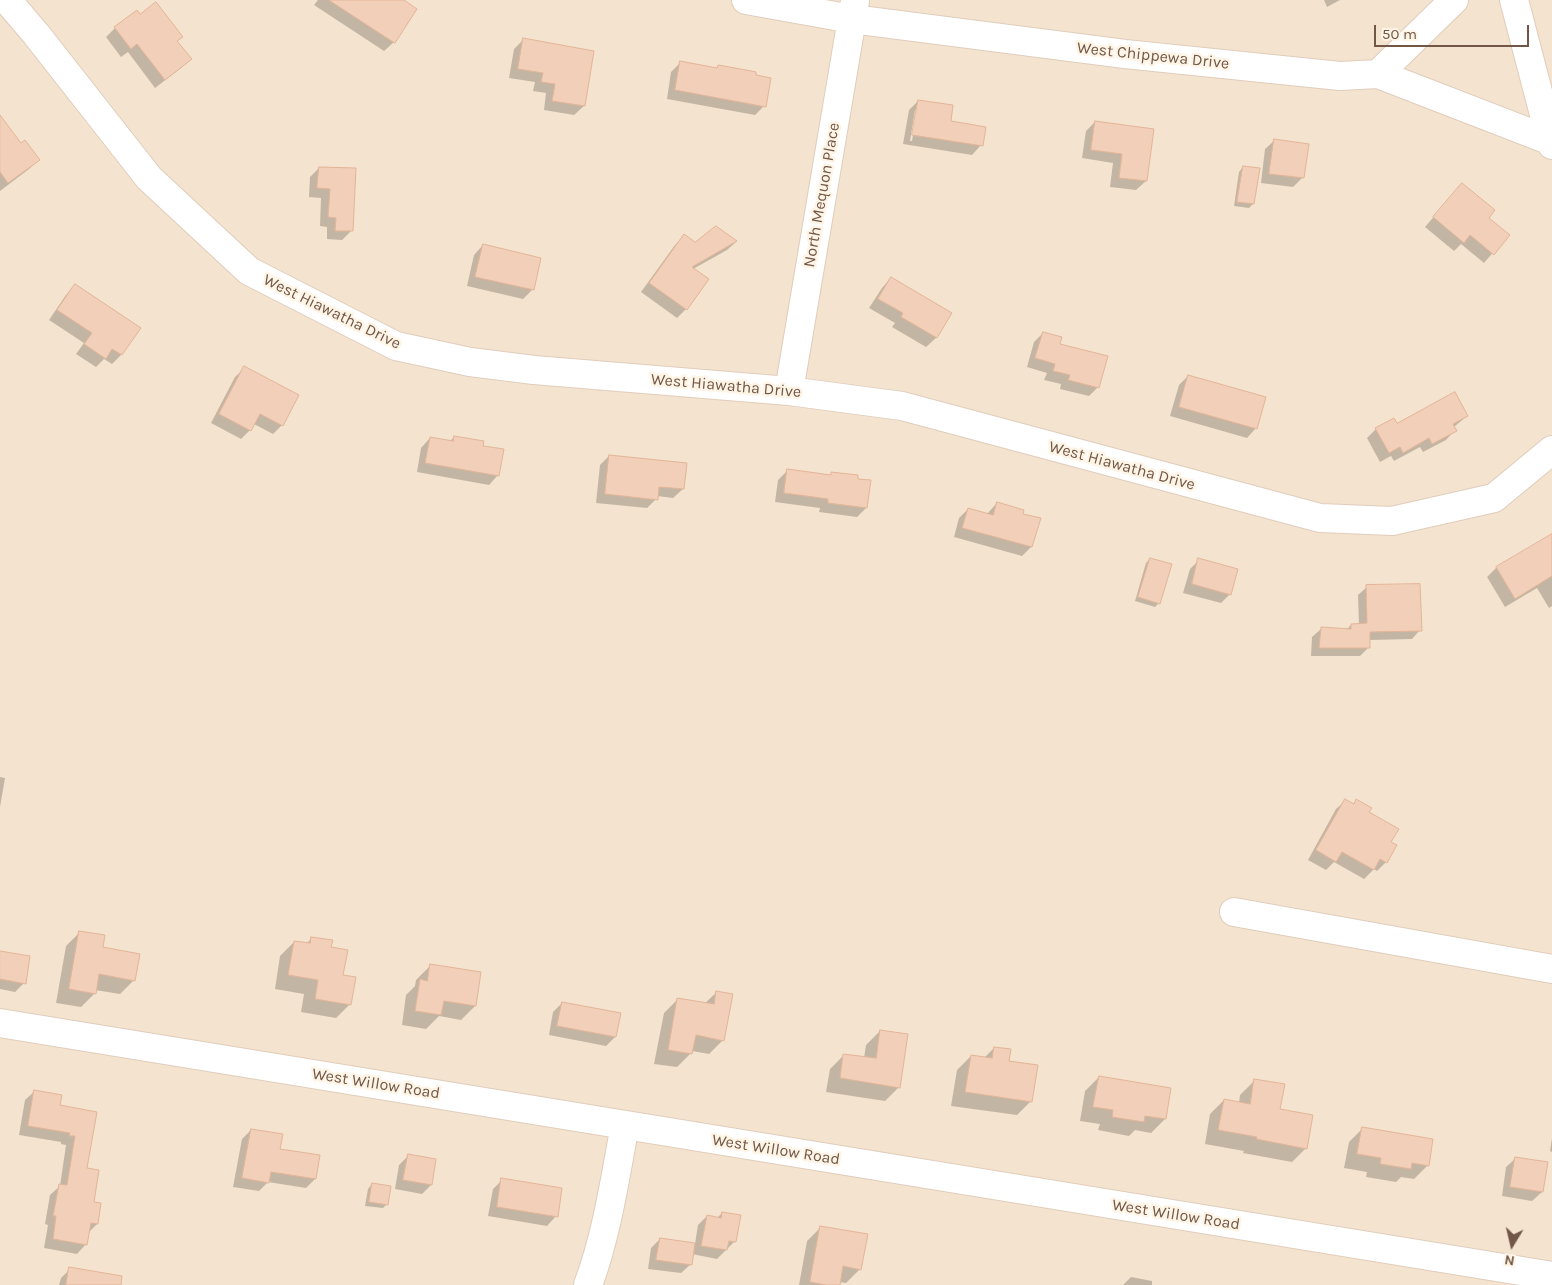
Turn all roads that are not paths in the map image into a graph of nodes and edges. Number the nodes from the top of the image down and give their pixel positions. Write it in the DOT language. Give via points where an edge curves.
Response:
graph roads {
  1 [pos="7,0"];
  2 [pos="746,0"];
  3 [pos="1454,0"];
  4 [pos="1514,0"];
  5 [pos="854,9"];
  6 [pos="1378,74"];
  7 [pos="1551,143"];
  8 [pos="789,391"];
  9 [pos="1552,450"];
  10 [pos="1234,912"];
  11 [pos="1552,969"];
  12 [pos="0,1023"];
  13 [pos="625,1125"];
  14 [pos="1552,1276"];
  15 [pos="588,1285"];
  1 -- 8 [label="street, West Hiawatha Drive" via="148,178 248,271 342,319 396,346 470,362"];
  2 -- 5 [label="street, West Chippewa Drive"];
  3 -- 6 [label="street"];
  4 -- 7 [label="street"];
  5 -- 6 [label="street, West Chippewa Drive" via="1125,54 1340,76"];
  5 -- 8 [label="street, North Mequon Place"];
  6 -- 7 [label="street, West Chippewa Drive"];
  8 -- 9 [label="street, West Hiawatha Drive" via="902,406 1320,518 1392,521 1494,498"];
  10 -- 11 [label="street"];
  12 -- 13 [label="street, West Willow Road"];
  13 -- 14 [label="street, West Willow Road"];
  13 -- 15 [label="street" via="605,1224"];
}
